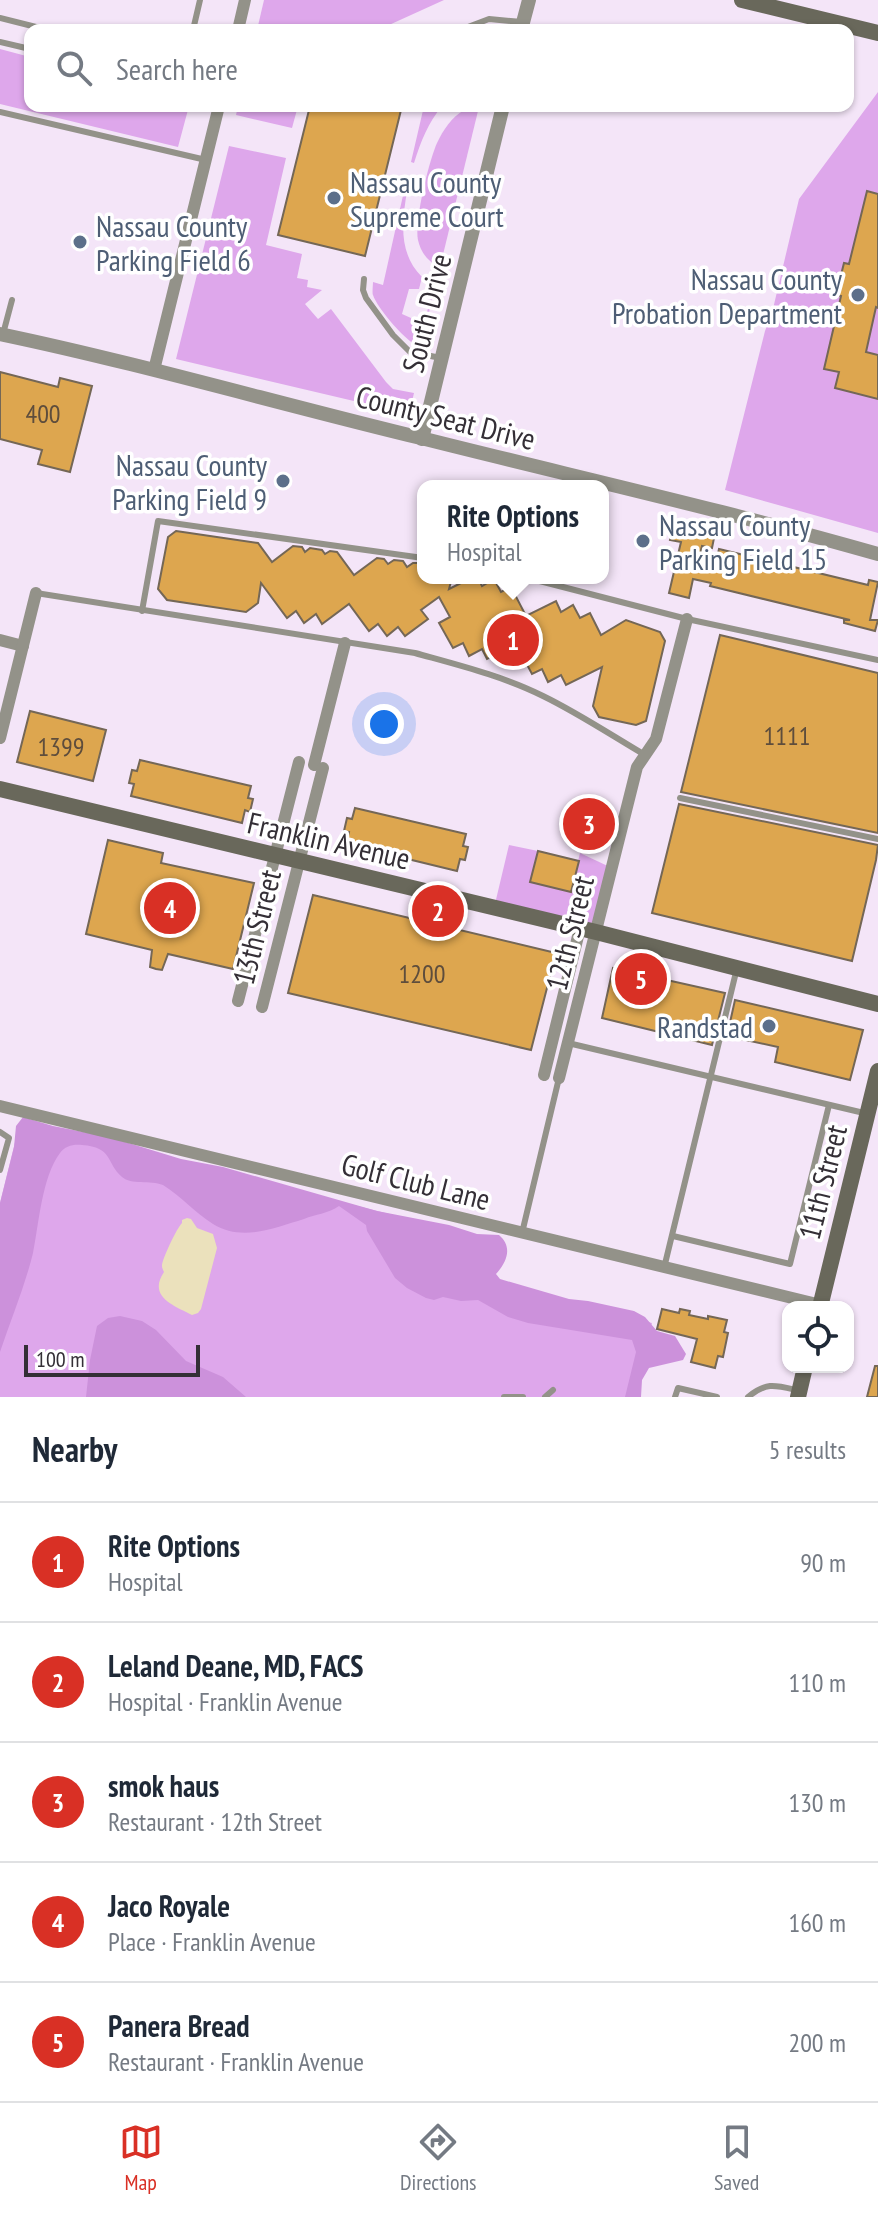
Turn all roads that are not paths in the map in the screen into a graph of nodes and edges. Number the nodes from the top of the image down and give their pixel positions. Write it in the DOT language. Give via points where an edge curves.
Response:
graph roads {
  1 [pos="200,0"];
  2 [pos="245,0"];
  3 [pos="529,0"];
  4 [pos="747,1"];
  5 [pos="0,18"];
  6 [pos="24,24"];
  7 [pos="194,24"];
  8 [pos="239,24"];
  9 [pos="476,24"];
  10 [pos="513,24"];
  11 [pos="523,24"];
  12 [pos="841,24"];
  13 [pos="854,27"];
  14 [pos="878,33"];
  15 [pos="0,42"];
  16 [pos="24,48"];
  17 [pos="0,112"];
  18 [pos="218,112"];
  19 [pos="502,112"];
  20 [pos="206,160"];
  21 [pos="364,279"];
  22 [pos="12,300"];
  23 [pos="2,334"];
  24 [pos="441,358"];
  25 [pos="154,370"];
  26 [pos="422,439"];
  27 [pos="592,480"];
  28 [pos="609,484"];
  29 [pos="878,554"];
  30 [pos="417,557"];
  31 [pos="551,584"];
  32 [pos="36,593"];
  33 [pos="142,611"];
  34 [pos="687,619"];
  35 [pos="0,640"];
  36 [pos="345,643"];
  37 [pos="23,646"];
  38 [pos="878,660"];
  39 [pos="0,738"];
  40 [pos="645,755"];
  41 [pos="299,762"];
  42 [pos="0,789"];
  43 [pos="680,798"];
  44 [pos="878,839"];
  45 [pos="274,856"];
  46 [pos="299,862"];
  47 [pos="588,930"];
  48 [pos="737,968"];
  49 [pos="238,1001"];
  50 [pos="878,1004"];
  51 [pos="262,1007"];
  52 [pos="568,1043"];
  53 [pos="878,1071"];
  54 [pos="544,1075"];
  55 [pos="711,1077"];
  56 [pos="559,1078"];
  57 [pos="829,1105"];
  58 [pos="0,1106"];
  59 [pos="868,1114"];
  60 [pos="0,1132"];
  61 [pos="0,1170"];
  62 [pos="522,1233"];
  63 [pos="673,1236"];
  64 [pos="664,1268"];
  65 [pos="799,1301"];
  66 [pos="821,1301"];
  67 [pos="803,1373"];
  68 [pos="553,1390"];
  69 [pos="798,1394"];
  70 [pos="504,1397"];
  71 [pos="523,1397"];
  72 [pos="545,1397"];
  73 [pos="675,1397"];
  74 [pos="717,1397"];
  75 [pos="748,1397"];
  1 -- 7 [label="lane"];
  2 -- 8 [label="street"];
  3 -- 11 [label="street"];
  4 -- 12 [label="main road"];
  5 -- 6 [label="lane"];
  9 -- 10 [label="lane" via="489,19"];
  13 -- 14 [label="main road"];
  15 -- 16 [label="lane"];
  17 -- 20 [label="lane"];
  18 -- 20 [label="street"];
  19 -- 24 [label="street, South Drive"];
  20 -- 25 [label="street"];
  21 -- 24 [label="lane" via="366,298 393,335 410,352"];
  22 -- 23 [label="lane"];
  23 -- 25 [label="street, County Seat Drive"];
  24 -- 26 [label="street, South Drive"];
  25 -- 26 [label="street, County Seat Drive"];
  26 -- 27 [label="street, County Seat Drive"];
  28 -- 29 [label="street, County Seat Drive"];
  30 -- 33 [label="lane" via="158,521"];
  31 -- 34 [label="lane"];
  32 -- 33 [label="lane"];
  32 -- 37 [label="street"];
  33 -- 36 [label="lane"];
  34 -- 38 [label="lane"];
  34 -- 40 [label="street, 12th Street" via="656,739"];
  35 -- 37 [label="street"];
  36 -- 40 [label="lane" via="415,653 527,688"];
  36 -- 46 [label="street, 13th Street"];
  37 -- 39 [label="street"];
  40 -- 47 [label="street, 12th Street"];
  41 -- 45 [label="street"];
  42 -- 45 [label="main road, Franklin Avenue"];
  43 -- 44 [label="lane"];
  45 -- 46 [label="main road, Franklin Avenue"];
  45 -- 49 [label="street"];
  46 -- 47 [label="main road, Franklin Avenue"];
  46 -- 51 [label="street, 13th Street"];
  47 -- 48 [label="main road, Franklin Avenue"];
  47 -- 52 [label="street, 12th Street"];
  47 -- 54 [label="street, 12th Street"];
  48 -- 50 [label="main road, Franklin Avenue"];
  48 -- 55 [label="lane"];
  52 -- 55 [label="lane"];
  52 -- 56 [label="street, 12th Street"];
  53 -- 59 [label="main road, 11th Street"];
  55 -- 57 [label="lane"];
  55 -- 63 [label="lane"];
  56 -- 62 [label="lane"];
  57 -- 59 [label="lane"];
  57 -- 63 [label="lane" via="790,1264"];
  58 -- 62 [label="street, Golf Club Lane"];
  59 -- 66 [label="main road, 11th Street"];
  60 -- 61 [label="lane" via="9,1138"];
  62 -- 64 [label="street, Golf Club Lane"];
  63 -- 64 [label="lane"];
  64 -- 65 [label="street, Golf Club Lane"];
  67 -- 69 [label="main road"];
  68 -- 72 [label="lane"];
  69 -- 75 [label="lane" via="773,1384"];
  70 -- 71 [label="lane"];
  73 -- 74 [label="lane" via="678,1388"];
}
